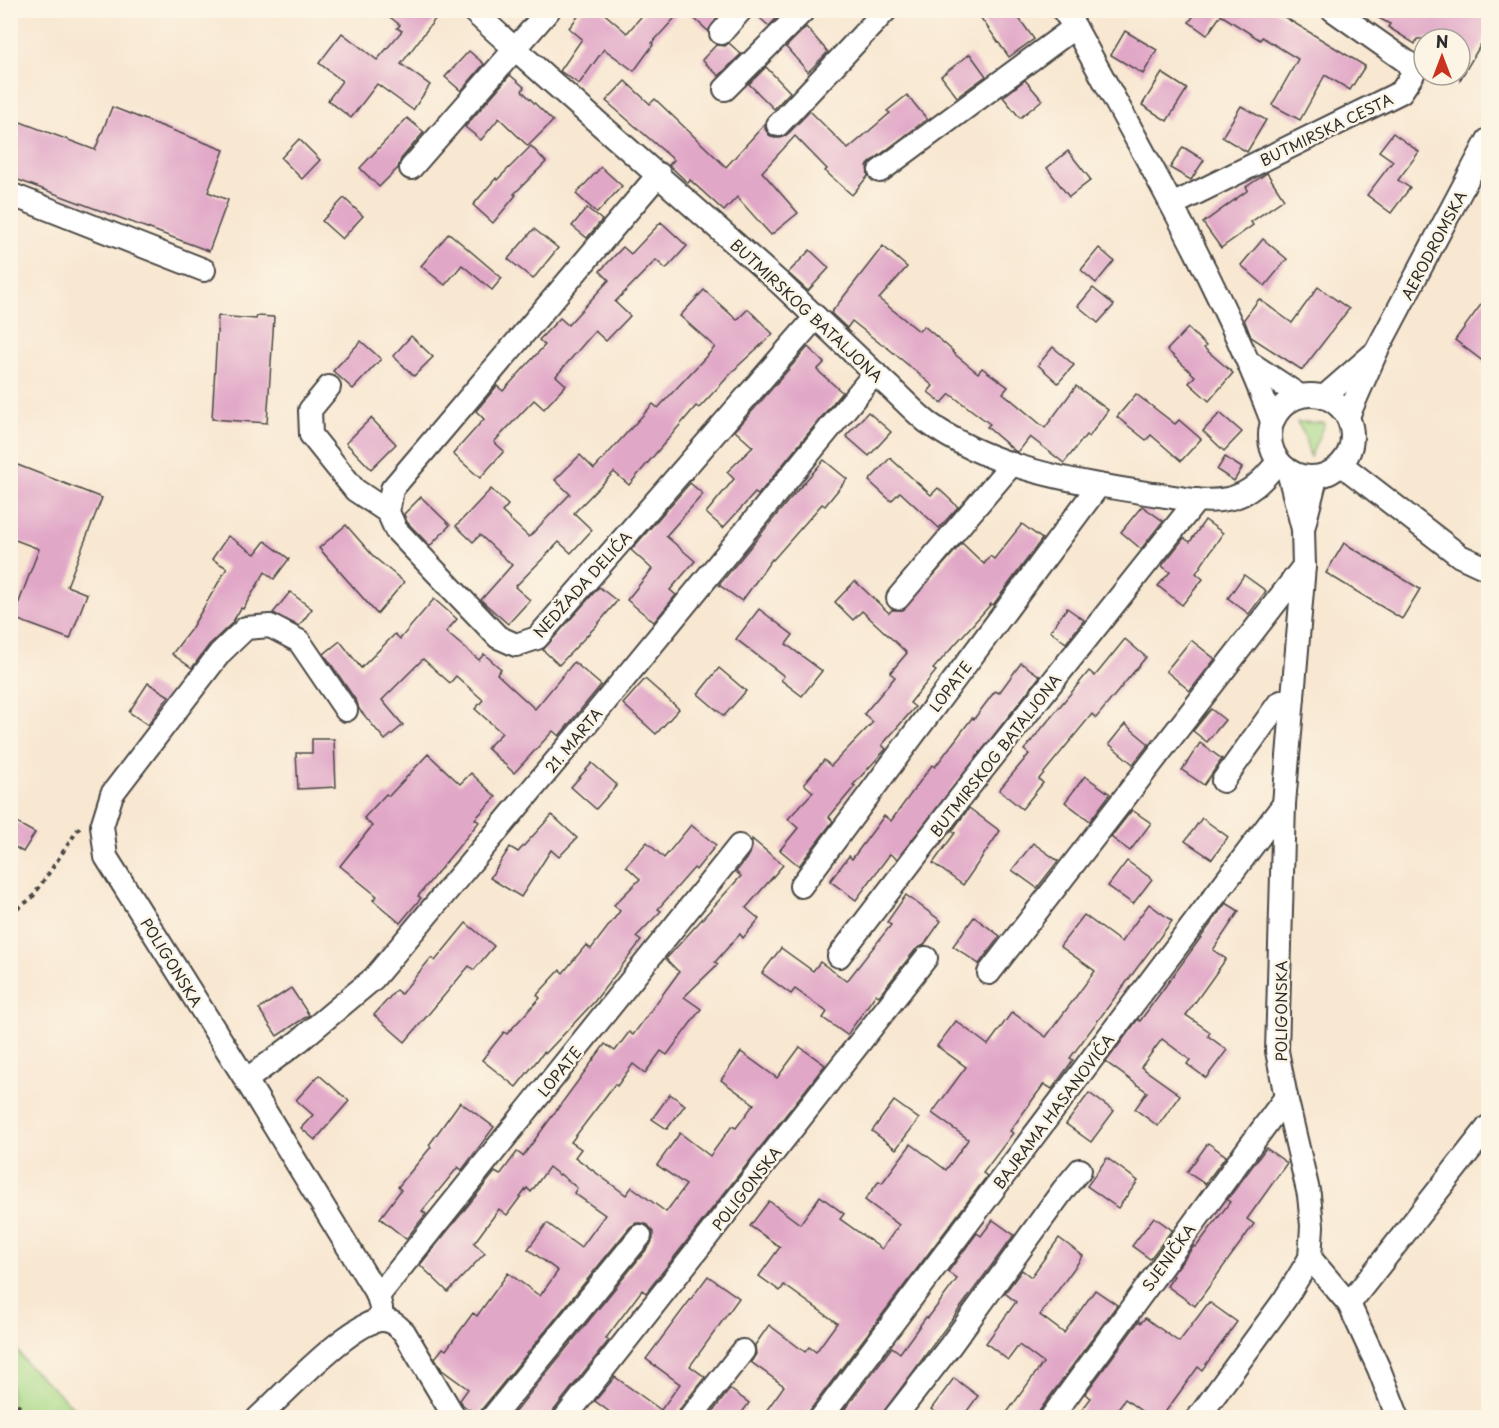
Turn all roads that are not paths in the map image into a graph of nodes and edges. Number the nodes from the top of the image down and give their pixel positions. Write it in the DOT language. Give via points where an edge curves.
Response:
graph roads {
  1 [pos="472,10"];
  2 [pos="549,10"];
  3 [pos="741,10"];
  4 [pos="804,10"];
  5 [pos="885,10"];
  6 [pos="1333,10"];
  7 [pos="1069,19"];
  8 [pos="721,33"];
  9 [pos="514,48"];
  10 [pos="725,89"];
  11 [pos="778,124"];
  12 [pos="1488,140"];
  13 [pos="411,168"];
  14 [pos="880,171"];
  15 [pos="659,174"];
  16 [pos="10,194"];
  17 [pos="1172,205"];
  18 [pos="204,270"];
  19 [pos="816,317"];
  20 [pos="1377,350"];
  21 [pos="1250,363"];
  22 [pos="875,373"];
  23 [pos="329,387"];
  24 [pos="1300,396"];
  25 [pos="1324,397"];
  26 [pos="1348,416"];
  27 [pos="1272,421"];
  28 [pos="1012,464"];
  29 [pos="1342,465"];
  30 [pos="1283,467"];
  31 [pos="1316,478"];
  32 [pos="1099,486"];
  33 [pos="1197,500"];
  34 [pos="388,512"];
  35 [pos="1303,529"];
  36 [pos="1304,566"];
  37 [pos="1488,569"];
  38 [pos="898,598"];
  39 [pos="1293,697"];
  40 [pos="346,710"];
  41 [pos="1223,781"];
  42 [pos="1284,804"];
  43 [pos="739,846"];
  44 [pos="801,886"];
  45 [pos="839,956"];
  46 [pos="926,958"];
  47 [pos="989,973"];
  48 [pos="246,1080"];
  49 [pos="1286,1097"];
  50 [pos="1488,1127"];
  51 [pos="1080,1170"];
  52 [pos="640,1236"];
  53 [pos="1310,1258"];
  54 [pos="378,1296"];
  55 [pos="1349,1304"];
  56 [pos="381,1320"];
  57 [pos="743,1351"];
  58 [pos="258,1418"];
  59 [pos="455,1418"];
  60 [pos="492,1418"];
  61 [pos="566,1418"];
  62 [pos="690,1418"];
  63 [pos="821,1418"];
  64 [pos="894,1418"];
  65 [pos="1051,1418"];
  66 [pos="1198,1418"];
  67 [pos="1398,1418"];
  1 -- 9 [label="street, BUTMIRSKOG BATALJONA"];
  2 -- 9 [label="street"];
  3 -- 8 [label="street"];
  4 -- 10 [label="street"];
  5 -- 11 [label="street"];
  6 -- 17 [label="street, BUTMIRSKA CESTA" via="1407,62 1413,74 1401,92"];
  7 -- 14 [label="street"];
  7 -- 17 [label="street"];
  9 -- 13 [label="street"];
  9 -- 15 [label="street, BUTMIRSKOG BATALJONA"];
  12 -- 20 [label="street, AERODROMSKA"];
  15 -- 19 [label="street, BUTMIRSKOG BATALJONA"];
  15 -- 34 [label="street" via="393,489"];
  16 -- 18 [label="street"];
  17 -- 21 [label="street"];
  19 -- 22 [label="street, BUTMIRSKOG BATALJONA"];
  19 -- 34 [label="street, NEDŽADA DELIĆA" via="537,638 516,645 498,637 396,530"];
  20 -- 25 [label="street, AERODROMSKA"];
  20 -- 26 [label="street, AERODROMSKA"];
  21 -- 24 [label="street"];
  21 -- 27 [label="street"];
  22 -- 28 [label="street, BUTMIRSKOG BATALJONA" via="926,421 964,445"];
  22 -- 48 [label="street, 21. MARTA" via="374,978"];
  23 -- 34 [label="street" via="310,410 311,435 355,490"];
  24 -- 25 [label="street"];
  24 -- 27 [label="street" via="1280,409"];
  25 -- 26 [label="street"];
  26 -- 29 [label="street" via="1353,438"];
  27 -- 30 [label="street" via="1271,449"];
  28 -- 32 [label="street, BUTMIRSKOG BATALJONA"];
  28 -- 38 [label="street"];
  29 -- 31 [label="street"];
  29 -- 37 [label="street" via="1460,556"];
  30 -- 31 [label="street" via="1302,477"];
  30 -- 33 [label="street, BUTMIRSKOG BATALJONA" via="1245,494 1227,500"];
  30 -- 35 [label="street, POLIGONSKA"];
  31 -- 35 [label="street, POLIGONSKA"];
  32 -- 33 [label="street, BUTMIRSKOG BATALJONA"];
  32 -- 44 [label="street, LOPATE"];
  33 -- 45 [label="street, BUTMIRSKOG BATALJONA"];
  35 -- 36 [label="street, POLIGONSKA"];
  36 -- 39 [label="street, POLIGONSKA"];
  36 -- 47 [label="street"];
  39 -- 41 [label="street" via="1279,703"];
  39 -- 42 [label="street, POLIGONSKA"];
  40 -- 48 [label="street, POLIGONSKA" via="299,641 270,626 246,628 220,653 112,794 102,826 106,856"];
  42 -- 49 [label="street, POLIGONSKA" via="1277,1051"];
  42 -- 63 [label="street, BAJRAMA HASANOVIĆA"];
  43 -- 54 [label="street, LOPATE"];
  46 -- 61 [label="street, POLIGONSKA"];
  48 -- 54 [label="street, POLIGONSKA"];
  49 -- 53 [label="street, POLIGONSKA" via="1309,1195"];
  49 -- 65 [label="street, SJENIČKA"];
  50 -- 55 [label="street"];
  51 -- 64 [label="street"];
  52 -- 60 [label="street"];
  53 -- 55 [label="street"];
  53 -- 66 [label="street, POLIGONSKA" via="1285,1299"];
  54 -- 56 [label="street, POLIGONSKA"];
  55 -- 67 [label="street"];
  56 -- 58 [label="street" via="345,1337"];
  56 -- 59 [label="street" via="392,1321 404,1332"];
  57 -- 62 [label="street"];
}
